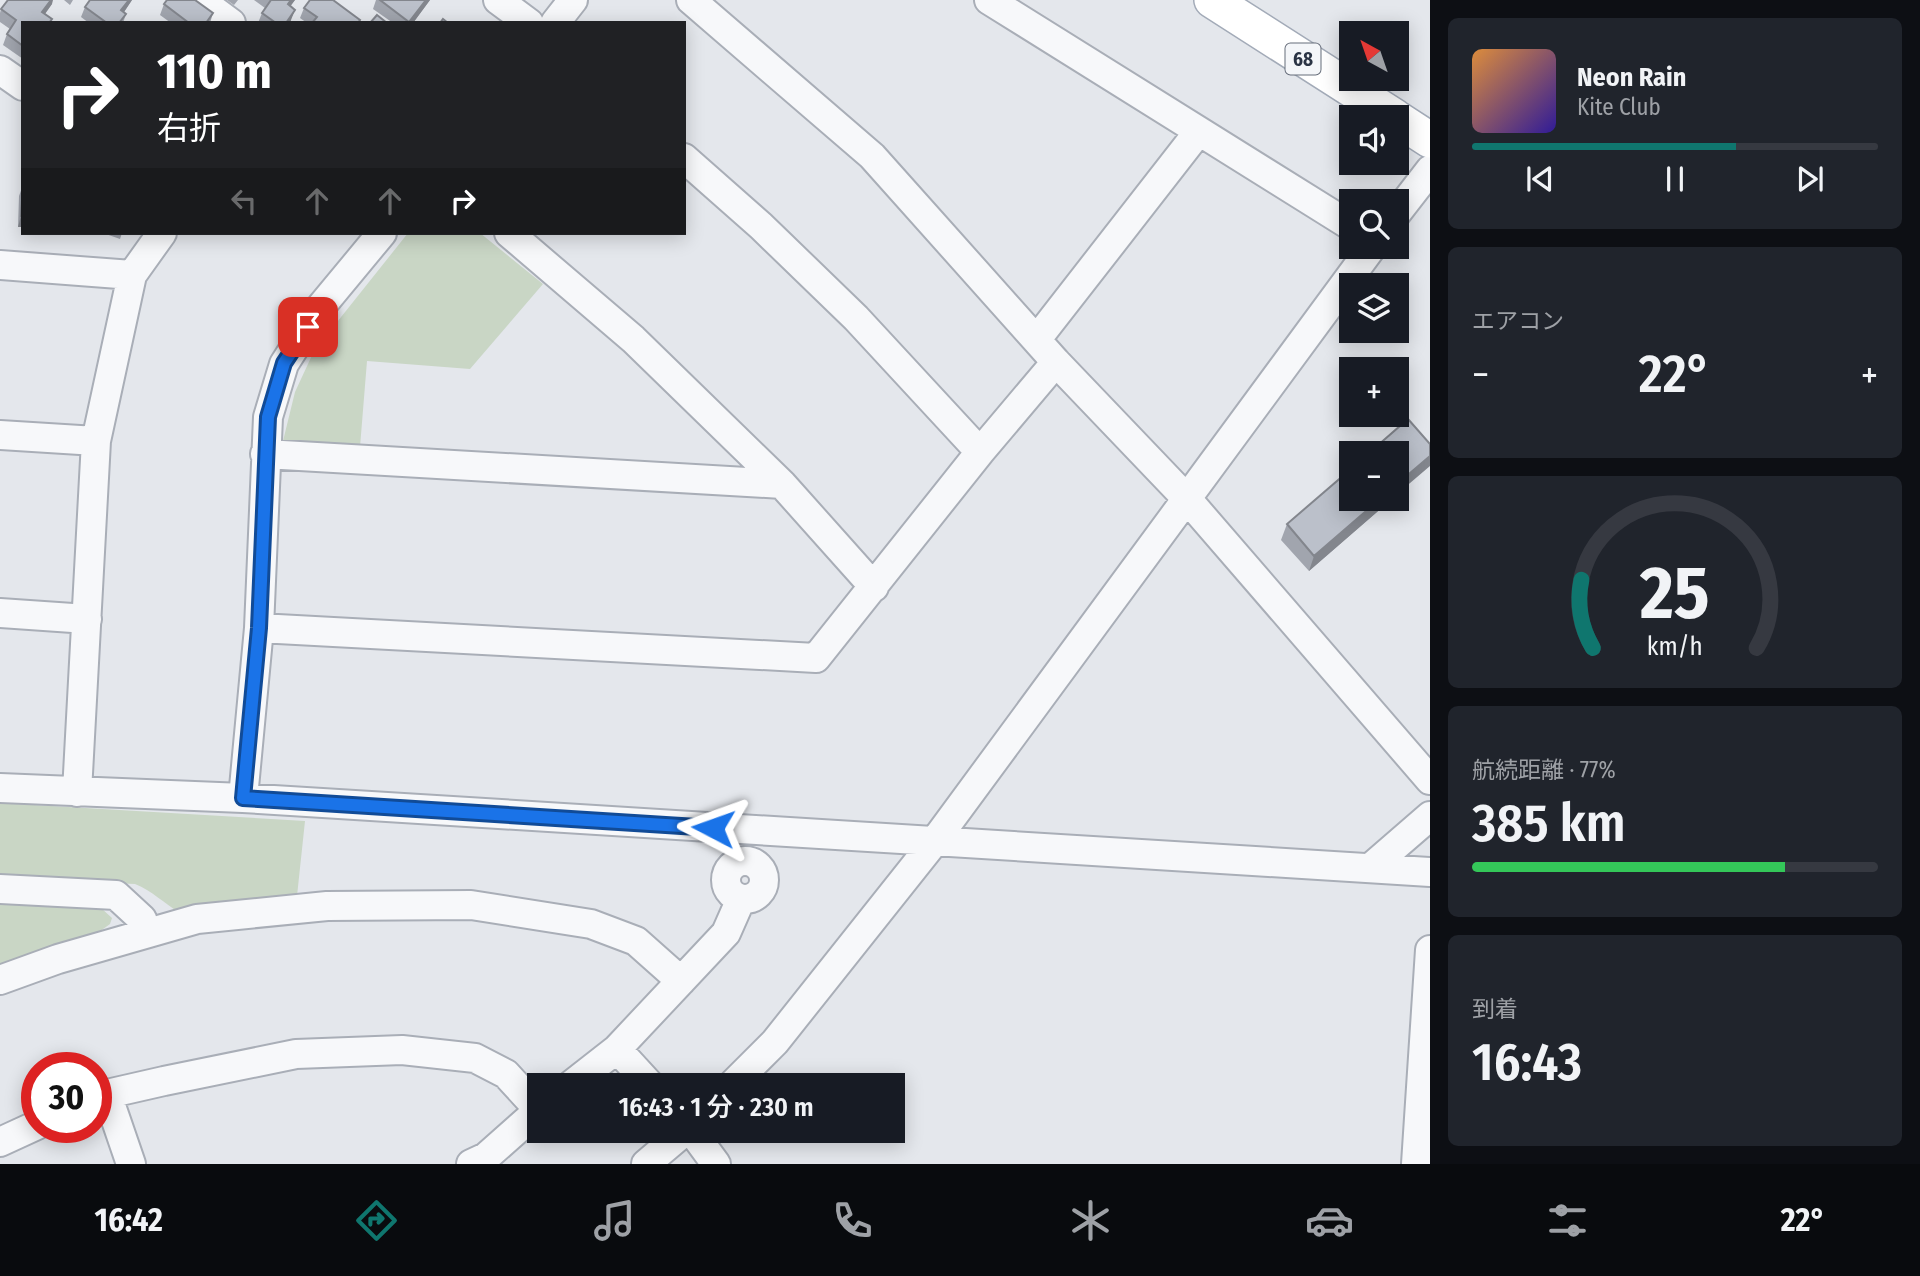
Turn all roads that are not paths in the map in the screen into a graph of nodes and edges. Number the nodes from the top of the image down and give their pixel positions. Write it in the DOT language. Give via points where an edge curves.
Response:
graph roads {
  1 [pos="200,0"];
  2 [pos="498,0"];
  3 [pos="573,0"];
  4 [pos="691,0"];
  5 [pos="989,0"];
  6 [pos="1212,0"];
  7 [pos="227,21"];
  8 [pos="526,21"];
  9 [pos="557,21"];
  10 [pos="0,70"];
  11 [pos="21,85"];
  12 [pos="1376,105"];
  13 [pos="1409,126"];
  14 [pos="1199,131"];
  15 [pos="1430,140"];
  16 [pos="686,160"];
  17 [pos="1430,170"];
  18 [pos="1409,197"];
  19 [pos="1339,218"];
  20 [pos="161,235"];
  21 [pos="380,235"];
  22 [pos="511,235"];
  23 [pos="1363,259"];
  24 [pos="0,265"];
  25 [pos="131,275"];
  26 [pos="1037,339"];
  27 [pos="1056,362"];
  28 [pos="0,435"];
  29 [pos="96,441"];
  30 [pos="979,452"];
  31 [pos="265,454"];
  32 [pos="782,484"];
  33 [pos="1188,500"];
  34 [pos="874,587"];
  35 [pos="0,613"];
  36 [pos="87,618"];
  37 [pos="259,628"];
  38 [pos="1430,780"];
  39 [pos="0,788"];
  40 [pos="77,792"];
  41 [pos="243,798"];
  42 [pos="1430,816"];
  43 [pos="934,842"];
  44 [pos="1370,868"];
  45 [pos="1430,872"];
  46 [pos="0,889"];
  47 [pos="741,899"];
  48 [pos="148,933"];
  49 [pos="1430,950"];
  50 [pos="0,980"];
  51 [pos="681,981"];
  52 [pos="617,1049"];
  53 [pos="586,1073"];
  54 [pos="639,1073"];
  55 [pos="744,1073"];
  56 [pos="112,1094"];
  57 [pos="527,1097"];
  58 [pos="112,1121"];
  59 [pos="527,1121"];
  60 [pos="21,1132"];
  61 [pos="0,1142"];
  62 [pos="672,1143"];
  63 [pos="699,1143"];
  64 [pos="131,1164"];
  65 [pos="471,1164"];
  66 [pos="646,1164"];
  67 [pos="716,1164"];
  68 [pos="1416,1164"];
  1 -- 7 [label="street"];
  2 -- 8 [label="street"];
  3 -- 9 [label="street"];
  4 -- 26 [label="street" via="872,156"];
  5 -- 14 [label="street"];
  6 -- 12 [label="main road, 68"];
  10 -- 11 [label="street"];
  13 -- 15 [label="main road, 68"];
  14 -- 19 [label="street"];
  14 -- 26 [label="street"];
  16 -- 30 [label="street" via="856,318"];
  17 -- 18 [label="street"];
  20 -- 25 [label="street"];
  21 -- 31 [label="street" via="319,309 284,363 268,417"];
  22 -- 32 [label="street" via="633,339"];
  23 -- 33 [label="street"];
  24 -- 25 [label="street"];
  25 -- 29 [label="street"];
  26 -- 27 [label="street"];
  27 -- 30 [label="street"];
  27 -- 33 [label="street"];
  28 -- 29 [label="street"];
  29 -- 36 [label="street"];
  30 -- 34 [label="street"];
  31 -- 32 [label="street"];
  31 -- 37 [label="street"];
  32 -- 34 [label="street"];
  33 -- 38 [label="street"];
  33 -- 43 [label="street"];
  34 -- 37 [label="street" via="816,657"];
  35 -- 36 [label="street"];
  36 -- 40 [label="street"];
  37 -- 41 [label="street"];
  39 -- 40 [label="street"];
  40 -- 41 [label="street"];
  41 -- 43 [label="street"];
  42 -- 44 [label="street"];
  43 -- 44 [label="street"];
  43 -- 55 [label="street" via="775,1042"];
  44 -- 45 [label="street"];
  46 -- 48 [label="street" via="116,895 142,919"];
  47 -- 51 [label="street" via="726,933"];
  48 -- 50 [label="street"];
  48 -- 51 [label="street" via="197,919 327,906 471,905 591,924 636,941"];
  49 -- 68 [label="street"];
  51 -- 52 [label="street"];
  52 -- 53 [label="street"];
  52 -- 54 [label="street"];
  56 -- 57 [label="street" via="296,1055 402,1050 475,1058 506,1074"];
  58 -- 64 [label="street"];
  59 -- 65 [label="street" via="486,1157"];
  60 -- 61 [label="street"];
  62 -- 66 [label="street"];
  63 -- 67 [label="street"];
}
